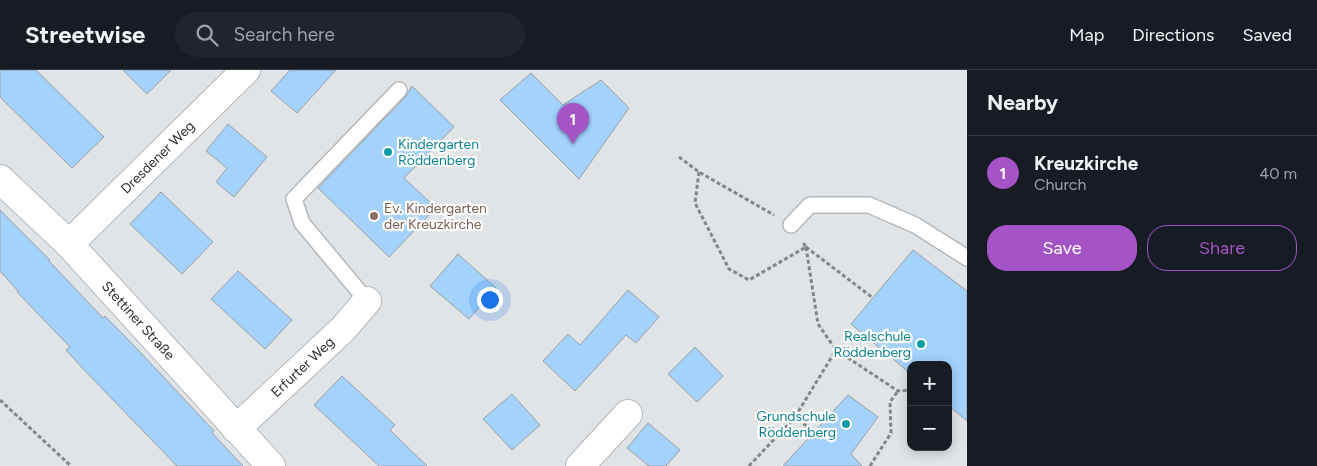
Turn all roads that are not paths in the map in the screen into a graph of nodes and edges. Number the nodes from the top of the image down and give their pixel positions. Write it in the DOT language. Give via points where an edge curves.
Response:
graph roads {
  1 [pos="246,70"];
  2 [pos="399,90"];
  3 [pos="0,179"];
  4 [pos="791,225"];
  5 [pos="69,244"];
  6 [pos="967,258"];
  7 [pos="366,301"];
  8 [pos="628,414"];
  9 [pos="236,429"];
  10 [pos="271,466"];
  11 [pos="580,466"];
  1 -- 5 [label="street, Dresdener Weg"];
  2 -- 7 [label="lane" via="294,199 302,222"];
  3 -- 5 [label="street, Stettiner Straße"];
  4 -- 6 [label="lane" via="810,205 869,205 914,225"];
  5 -- 9 [label="street, Stettiner Straße"];
  7 -- 9 [label="street, Erfurter Weg" via="343,329"];
  8 -- 11 [label="street"];
  9 -- 10 [label="street, Stettiner Straße"];
}
